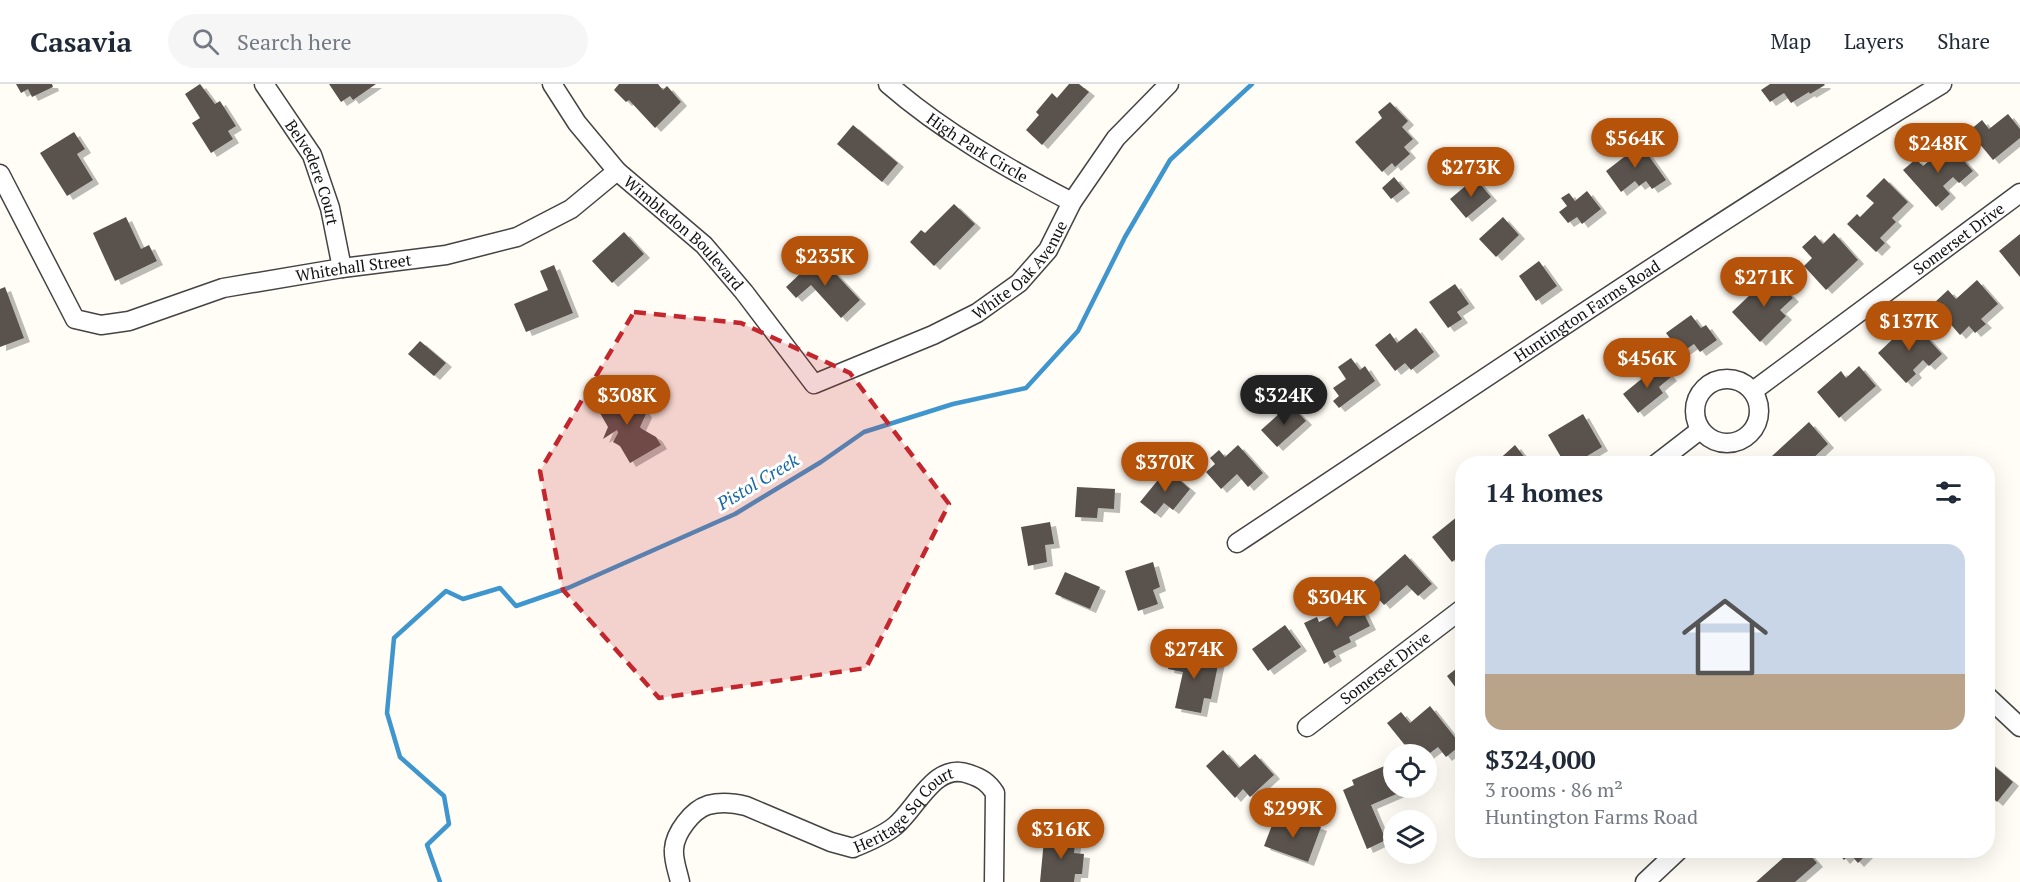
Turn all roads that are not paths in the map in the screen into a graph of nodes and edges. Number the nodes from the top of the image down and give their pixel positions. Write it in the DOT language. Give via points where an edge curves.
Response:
graph roads {
  1 [pos="264,84"];
  2 [pos="552,84"];
  3 [pos="888,84"];
  4 [pos="1169,84"];
  5 [pos="1942,84"];
  6 [pos="617,171"];
  7 [pos="0,174"];
  8 [pos="2020,194"];
  9 [pos="1072,202"];
  10 [pos="342,268"];
  11 [pos="814,384"];
  12 [pos="1753,391"];
  13 [pos="1700,430"];
  14 [pos="1666,456"];
  15 [pos="1237,543"];
  16 [pos="1455,614"];
  17 [pos="1995,704"];
  18 [pos="1307,727"];
  19 [pos="2020,727"];
  20 [pos="1671,858"];
  21 [pos="680,882"];
  22 [pos="994,882"];
  23 [pos="1645,882"];
  1 -- 10 [label="street, Belvedere Court" via="312,155 330,208"];
  2 -- 6 [label="street, Wimbledon Boulevard" via="577,123"];
  3 -- 9 [label="street, High Park Circle" via="1013,171"];
  4 -- 9 [label="street, White Oak Avenue" via="1116,138"];
  5 -- 15 [label="street, Huntington Farms Road" via="1622,288"];
  6 -- 10 [label="street, Whitehall Street" via="572,209 517,237 446,255"];
  6 -- 11 [label="street, Wimbledon Boulevard" via="704,246"];
  7 -- 10 [label="street, Whitehall Street" via="75,319 101,325 129,321 223,288"];
  8 -- 12 [label="street, Somerset Drive"];
  9 -- 11 [label="street, White Oak Avenue" via="1048,250 1019,283 977,313"];
  12 -- 13 [label="street" via="1740,381 1724,379 1708,385 1698,398 1695,414"];
  12 -- 13 [label="street" via="1760,407 1758,424 1747,438 1730,444 1713,441"];
  13 -- 14 [label="street"];
  16 -- 18 [label="street, Somerset Drive"];
  17 -- 19 [label="street"];
  20 -- 23 [label="street"];
  21 -- 22 [label="street, Heritage Sq Court" via="674,849 678,836 686,822 707,805 734,803 854,848 892,828 942,775 958,770 982,779 995,793"];
}
